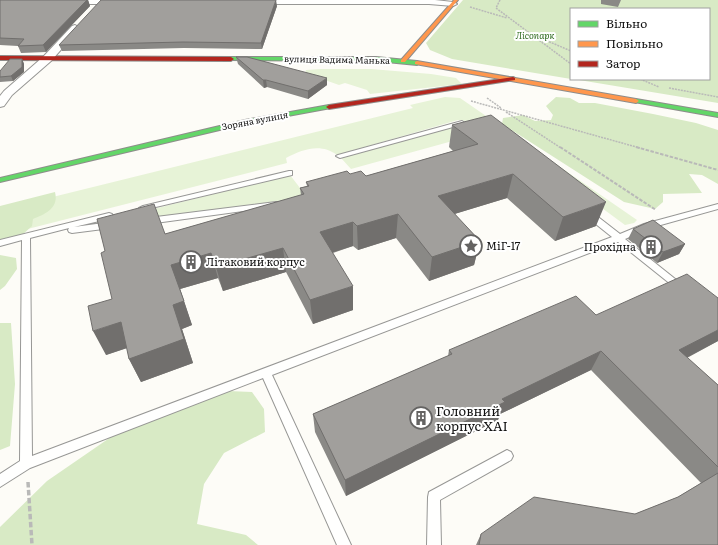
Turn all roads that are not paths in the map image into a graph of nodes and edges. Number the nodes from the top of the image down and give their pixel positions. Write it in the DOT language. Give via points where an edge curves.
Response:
graph roads {
  1 [pos="79,1"];
  2 [pos="58,2"];
  3 [pos="100,2"];
  4 [pos="132,2"];
  5 [pos="248,2"];
  6 [pos="454,2"];
  7 [pos="91,12"];
  8 [pos="80,23"];
  9 [pos="0,58"];
  10 [pos="47,58"];
  11 [pos="403,61"];
  12 [pos="513,79"];
  13 [pos="0,104"];
  14 [pos="718,115"];
  15 [pos="470,125"];
  16 [pos="340,156"];
  17 [pos="289,173"];
  18 [pos="0,180"];
  19 [pos="286,203"];
  20 [pos="718,206"];
  21 [pos="582,208"];
  22 [pos="134,210"];
  23 [pos="119,214"];
  24 [pos="137,222"];
  25 [pos="121,224"];
  26 [pos="26,236"];
  27 [pos="619,238"];
  28 [pos="0,243"];
  29 [pos="688,294"];
  30 [pos="266,373"];
  31 [pos="507,456"];
  32 [pos="26,464"];
  33 [pos="0,481"];
  34 [pos="344,545"];
  35 [pos="434,545"];
  1 -- 2 [label="street"];
  1 -- 3 [label="street"];
  3 -- 4 [label="street"];
  3 -- 7 [label="street"];
  5 -- 6 [label="street"];
  6 -- 11 [label="main road"];
  8 -- 10 [label="street"];
  9 -- 10 [label="main road, вулиця Вадима Манька"];
  10 -- 11 [label="main road, вулиця Вадима Манька"];
  10 -- 13 [label="street" via="8,93"];
  11 -- 12 [label="main road, вулиця Вадима Манька"];
  12 -- 14 [label="main road, вулиця Вадима Манька"];
  12 -- 18 [label="main road, Зоряна вулиця" via="365,100 245,122"];
  15 -- 16 [label="lane" via="463,123"];
  17 -- 22 [label="lane"];
  19 -- 24 [label="lane"];
  20 -- 27 [label="lane" via="646,226"];
  21 -- 27 [label="lane"];
  23 -- 26 [label="lane"];
  25 -- 26 [label="lane"];
  26 -- 28 [label="lane"];
  26 -- 32 [label="lane"];
  27 -- 29 [label="lane"];
  27 -- 30 [label="lane"];
  30 -- 32 [label="lane"];
  30 -- 34 [label="lane"];
  31 -- 35 [label="lane" via="434,497"];
  32 -- 33 [label="lane"];
}
